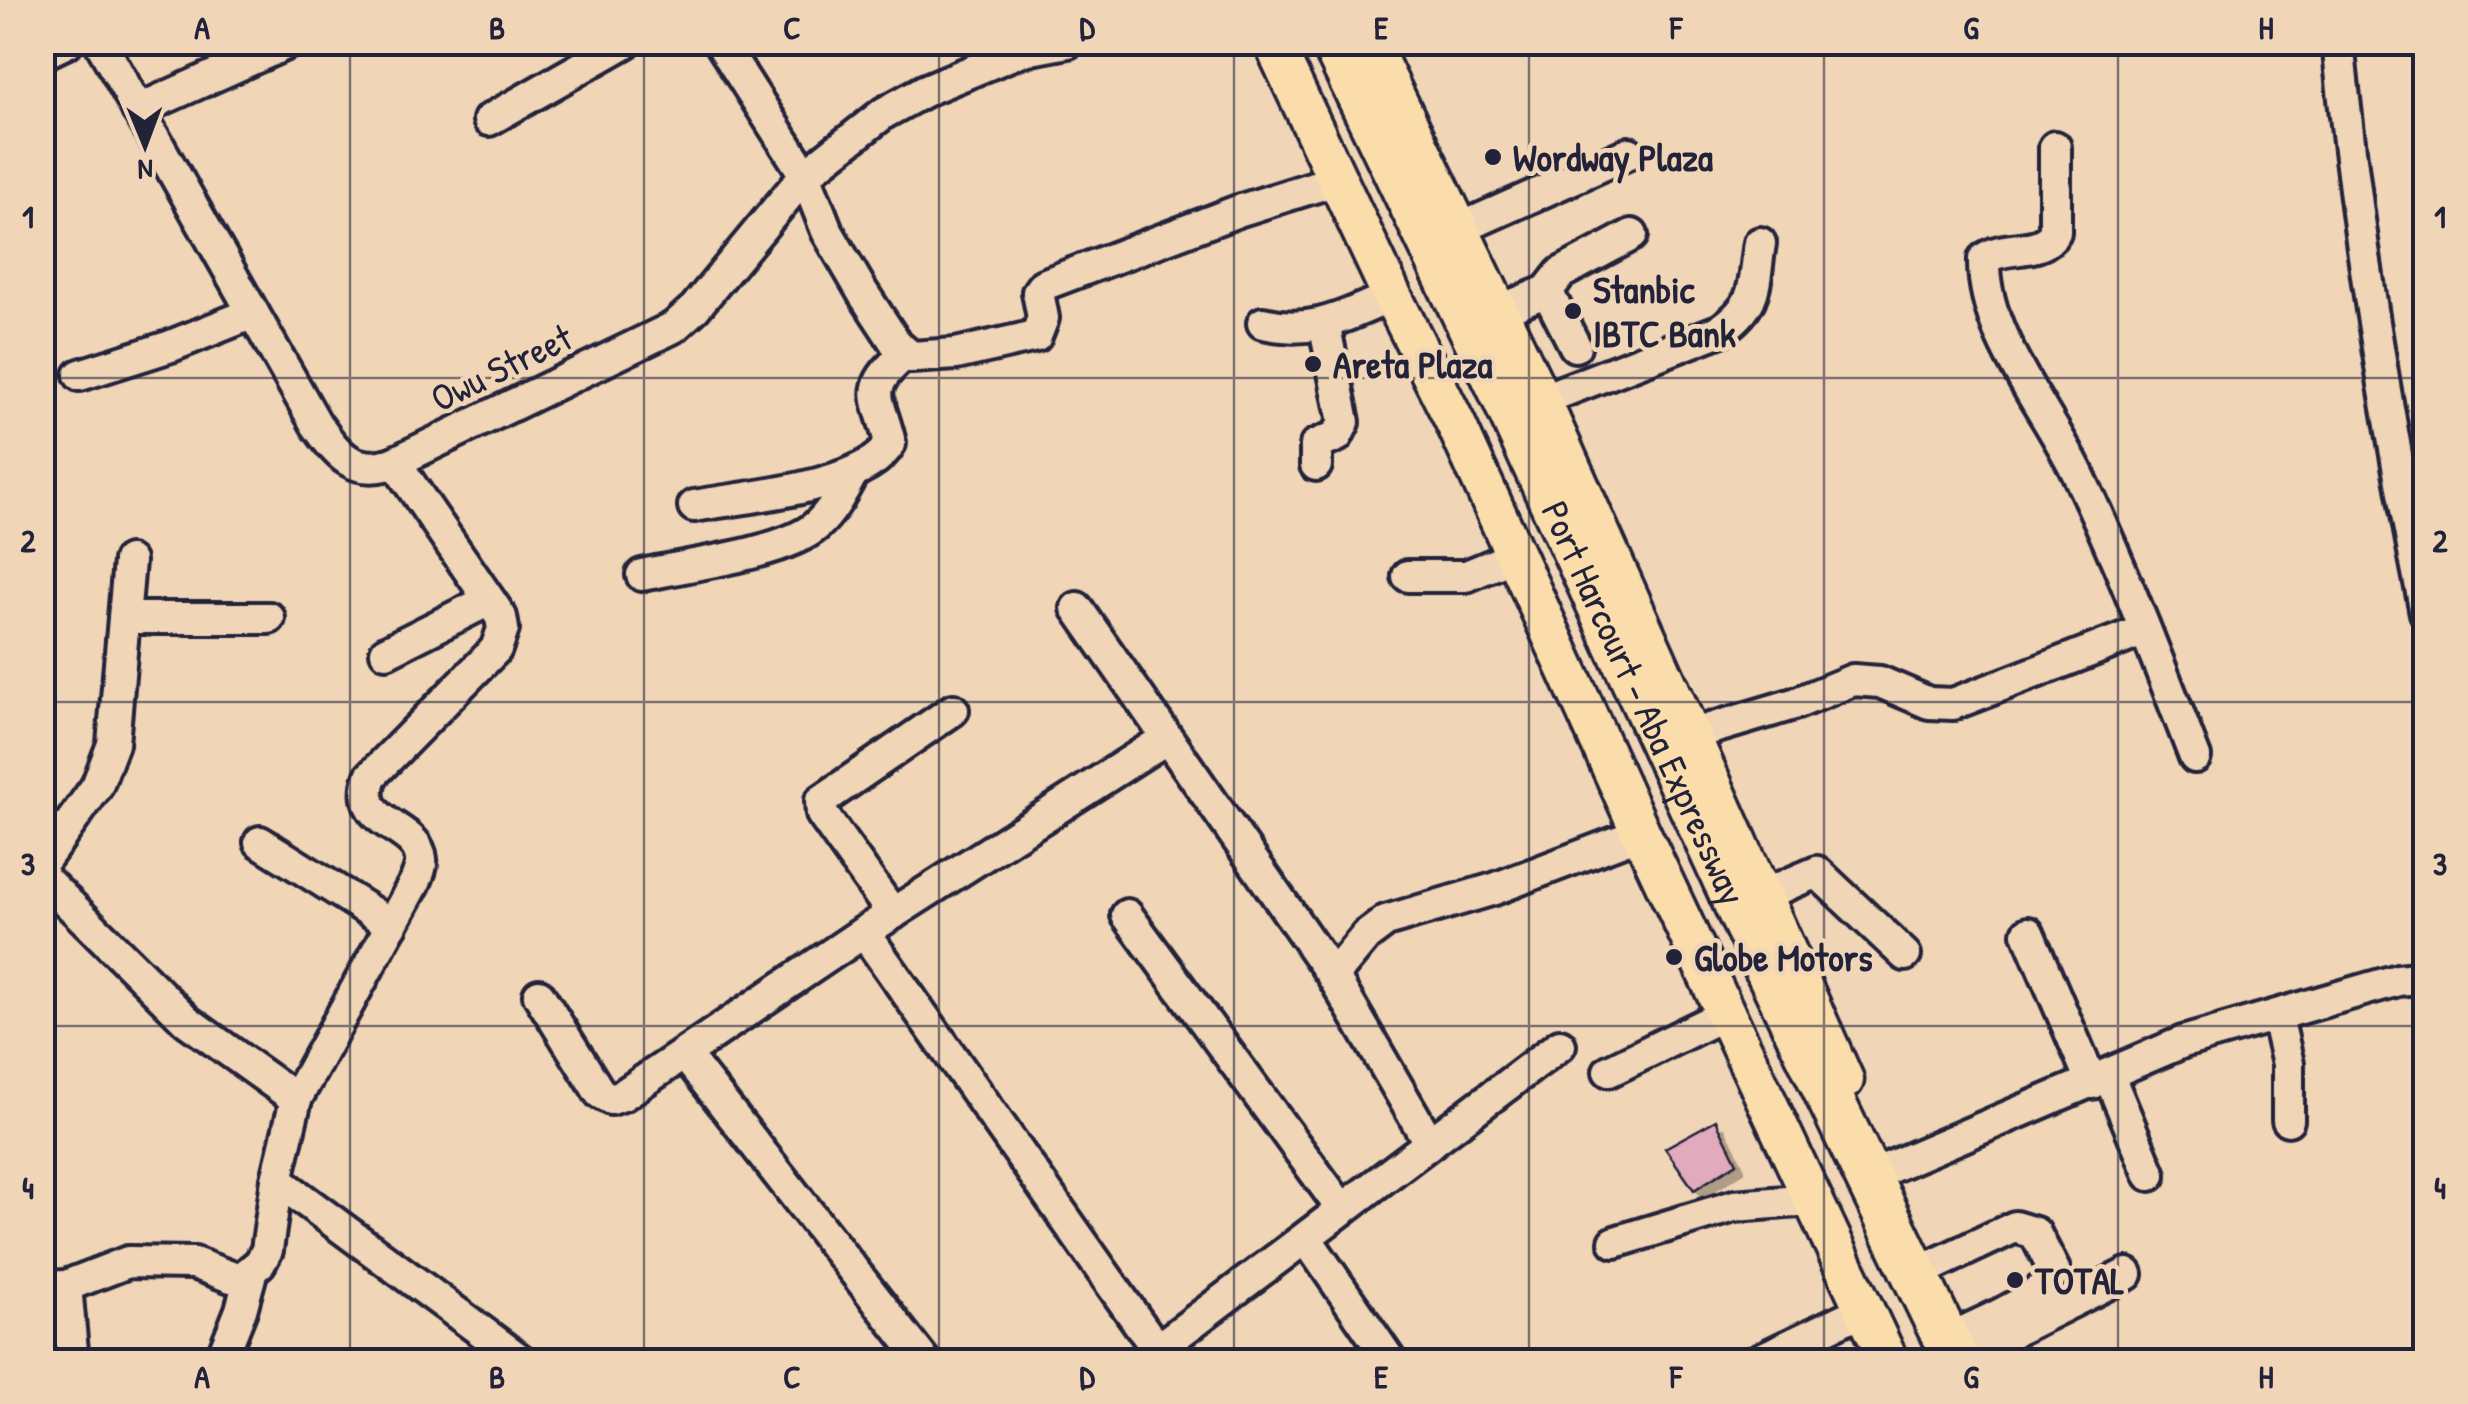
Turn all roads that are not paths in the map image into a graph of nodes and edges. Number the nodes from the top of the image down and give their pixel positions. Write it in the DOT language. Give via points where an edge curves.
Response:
graph roads {
  1 [pos="67,42"];
  2 [pos="100,42"];
  3 [pos="290,42"];
  4 [pos="626,42"];
  5 [pos="720,42"];
  6 [pos="1068,42"];
  7 [pos="1273,42"];
  8 [pos="1308,42"];
  9 [pos="1334,42"];
  10 [pos="1369,42"];
  11 [pos="2338,42"];
  12 [pos="1016,47"];
  13 [pos="42,54"];
  14 [pos="138,110"];
  15 [pos="489,120"];
  16 [pos="2055,147"];
  17 [pos="1629,153"];
  18 [pos="804,175"];
  19 [pos="1336,180"];
  20 [pos="1460,230"];
  21 [pos="1632,235"];
  22 [pos="1760,243"];
  23 [pos="1421,288"];
  24 [pos="1547,291"];
  25 [pos="1498,311"];
  26 [pos="253,313"];
  27 [pos="1262,323"];
  28 [pos="1324,323"];
  29 [pos="1575,346"];
  30 [pos="905,354"];
  31 [pos="80,375"];
  32 [pos="1541,400"];
  33 [pos="395,462"];
  34 [pos="1316,464"];
  35 [pos="852,474"];
  36 [pos="694,506"];
  37 [pos="1516,555"];
  38 [pos="130,561"];
  39 [pos="642,575"];
  40 [pos="1408,576"];
  41 [pos="489,600"];
  42 [pos="1077,608"];
  43 [pos="2426,613"];
  44 [pos="124,618"];
  45 [pos="269,618"];
  46 [pos="2145,630"];
  47 [pos="386,652"];
  48 [pos="954,710"];
  49 [pos="1690,736"];
  50 [pos="1166,738"];
  51 [pos="2195,756"];
  52 [pos="1641,833"];
  53 [pos="260,842"];
  54 [pos="42,863"];
  55 [pos="42,877"];
  56 [pos="1763,895"];
  57 [pos="893,914"];
  58 [pos="1127,915"];
  59 [pos="392,925"];
  60 [pos="864,932"];
  61 [pos="2028,933"];
  62 [pos="1905,955"];
  63 [pos="1332,976"];
  64 [pos="2426,978"];
  65 [pos="539,995"];
  66 [pos="1726,1014"];
  67 [pos="2277,1018"];
  68 [pos="1560,1045"];
  69 [pos="686,1056"];
  70 [pos="1609,1071"];
  71 [pos="2101,1080"];
  72 [pos="296,1099"];
  73 [pos="2288,1120"];
  74 [pos="1430,1142"];
  75 [pos="1886,1170"];
  76 [pos="2150,1175"];
  77 [pos="277,1180"];
  78 [pos="1812,1200"];
  79 [pos="1342,1208"];
  80 [pos="1306,1238"];
  81 [pos="1615,1242"];
  82 [pos="1932,1266"];
  83 [pos="251,1273"];
  84 [pos="2127,1274"];
  85 [pos="54,1286"];
  86 [pos="1865,1309"];
  87 [pos="225,1350"];
  88 [pos="1968,1351"];
  89 [pos="1162,1355"];
  90 [pos="74,1362"];
  91 [pos="523,1362"];
  92 [pos="925,1362"];
  93 [pos="1392,1362"];
  94 [pos="1755,1362"];
  95 [pos="1889,1362"];
  96 [pos="1923,1362"];
  1 -- 13 [label="street"];
  2 -- 14 [label="street"];
  3 -- 14 [label="street"];
  4 -- 15 [label="street"];
  5 -- 18 [label="street"];
  6 -- 12 [label="street, Owu Street"];
  7 -- 19 [label="main road"];
  8 -- 23 [label="highway, Port Harcourt - Aba Expressway"];
  9 -- 23 [label="highway, Port Harcourt - Aba Expressway"];
  10 -- 20 [label="main road"];
  11 -- 43 [label="street" via="2387,416"];
  12 -- 18 [label="street, Owu Street" via="884,113"];
  14 -- 26 [label="street"];
  16 -- 46 [label="street" via="2055,232 2050,241 1996,250 1984,260 1989,298 1997,328 2077,472"];
  17 -- 20 [label="street"];
  18 -- 30 [label="street" via="827,231"];
  18 -- 33 [label="street, Owu Street" via="674,327"];
  19 -- 23 [label="main road"];
  19 -- 30 [label="street" via="1043,285 1036,336 956,354"];
  20 -- 25 [label="main road"];
  21 -- 24 [label="street" via="1561,273"];
  22 -- 32 [label="street" via="1752,298 1721,330"];
  23 -- 28 [label="street"];
  23 -- 37 [label="main road"];
  23 -- 88 [label="highway, Port Harcourt - Aba Expressway" via="1500,390 1749,930"];
  23 -- 96 [label="highway, Port Harcourt - Aba Expressway"];
  24 -- 25 [label="street"];
  24 -- 29 [label="street"];
  25 -- 32 [label="main road"];
  26 -- 31 [label="street"];
  26 -- 33 [label="street" via="333,448 361,467"];
  27 -- 28 [label="street"];
  28 -- 34 [label="street" via="1344,422 1337,436 1316,445"];
  30 -- 35 [label="street" via="882,373 876,388 890,443"];
  32 -- 49 [label="main road"];
  33 -- 41 [label="street"];
  35 -- 36 [label="street"];
  35 -- 39 [label="street" via="830,510 803,535"];
  37 -- 40 [label="street" via="1461,577"];
  37 -- 52 [label="main road"];
  38 -- 44 [label="street"];
  41 -- 47 [label="street"];
  41 -- 59 [label="street" via="503,629 496,648 371,776 367,788 370,807 412,842 422,860"];
  42 -- 50 [label="street"];
  44 -- 45 [label="street"];
  44 -- 54 [label="street" via="105,771"];
  46 -- 49 [label="street" via="1954,704 1929,704 1880,682 1853,680"];
  46 -- 51 [label="street"];
  48 -- 57 [label="street" via="821,800 822,814"];
  49 -- 56 [label="main road"];
  50 -- 57 [label="street"];
  50 -- 63 [label="street"];
  52 -- 63 [label="street" via="1386,921"];
  52 -- 66 [label="main road"];
  53 -- 59 [label="street"];
  55 -- 72 [label="street" via="187,1021"];
  56 -- 62 [label="street" via="1816,872"];
  56 -- 75 [label="main road"];
  57 -- 60 [label="street"];
  58 -- 79 [label="street"];
  59 -- 72 [label="street"];
  60 -- 69 [label="street"];
  60 -- 89 [label="street"];
  61 -- 71 [label="street"];
  63 -- 74 [label="street"];
  64 -- 67 [label="street" via="2398,980"];
  65 -- 69 [label="street" via="600,1093 611,1099"];
  66 -- 70 [label="street"];
  66 -- 78 [label="main road"];
  67 -- 71 [label="street" via="2183,1042"];
  67 -- 73 [label="street" via="2288,1064"];
  68 -- 74 [label="street"];
  69 -- 92 [label="street"];
  71 -- 75 [label="street"];
  71 -- 76 [label="street"];
  72 -- 77 [label="street"];
  74 -- 79 [label="street"];
  75 -- 82 [label="main road"];
  77 -- 83 [label="street" via="268,1250"];
  77 -- 91 [label="street"];
  78 -- 81 [label="street" via="1734,1206"];
  78 -- 86 [label="main road"];
  79 -- 80 [label="street"];
  80 -- 89 [label="street"];
  80 -- 93 [label="street"];
  82 -- 88 [label="main road"];
  82 -- 88 [label="street" via="2016,1227 2034,1233 2054,1270 2048,1285 1988,1321"];
  83 -- 85 [label="street" via="231,1277 194,1263 128,1262"];
  83 -- 87 [label="street"];
  84 -- 88 [label="street"];
  85 -- 90 [label="street"];
  86 -- 94 [label="street"];
  86 -- 95 [label="main road"];
}
